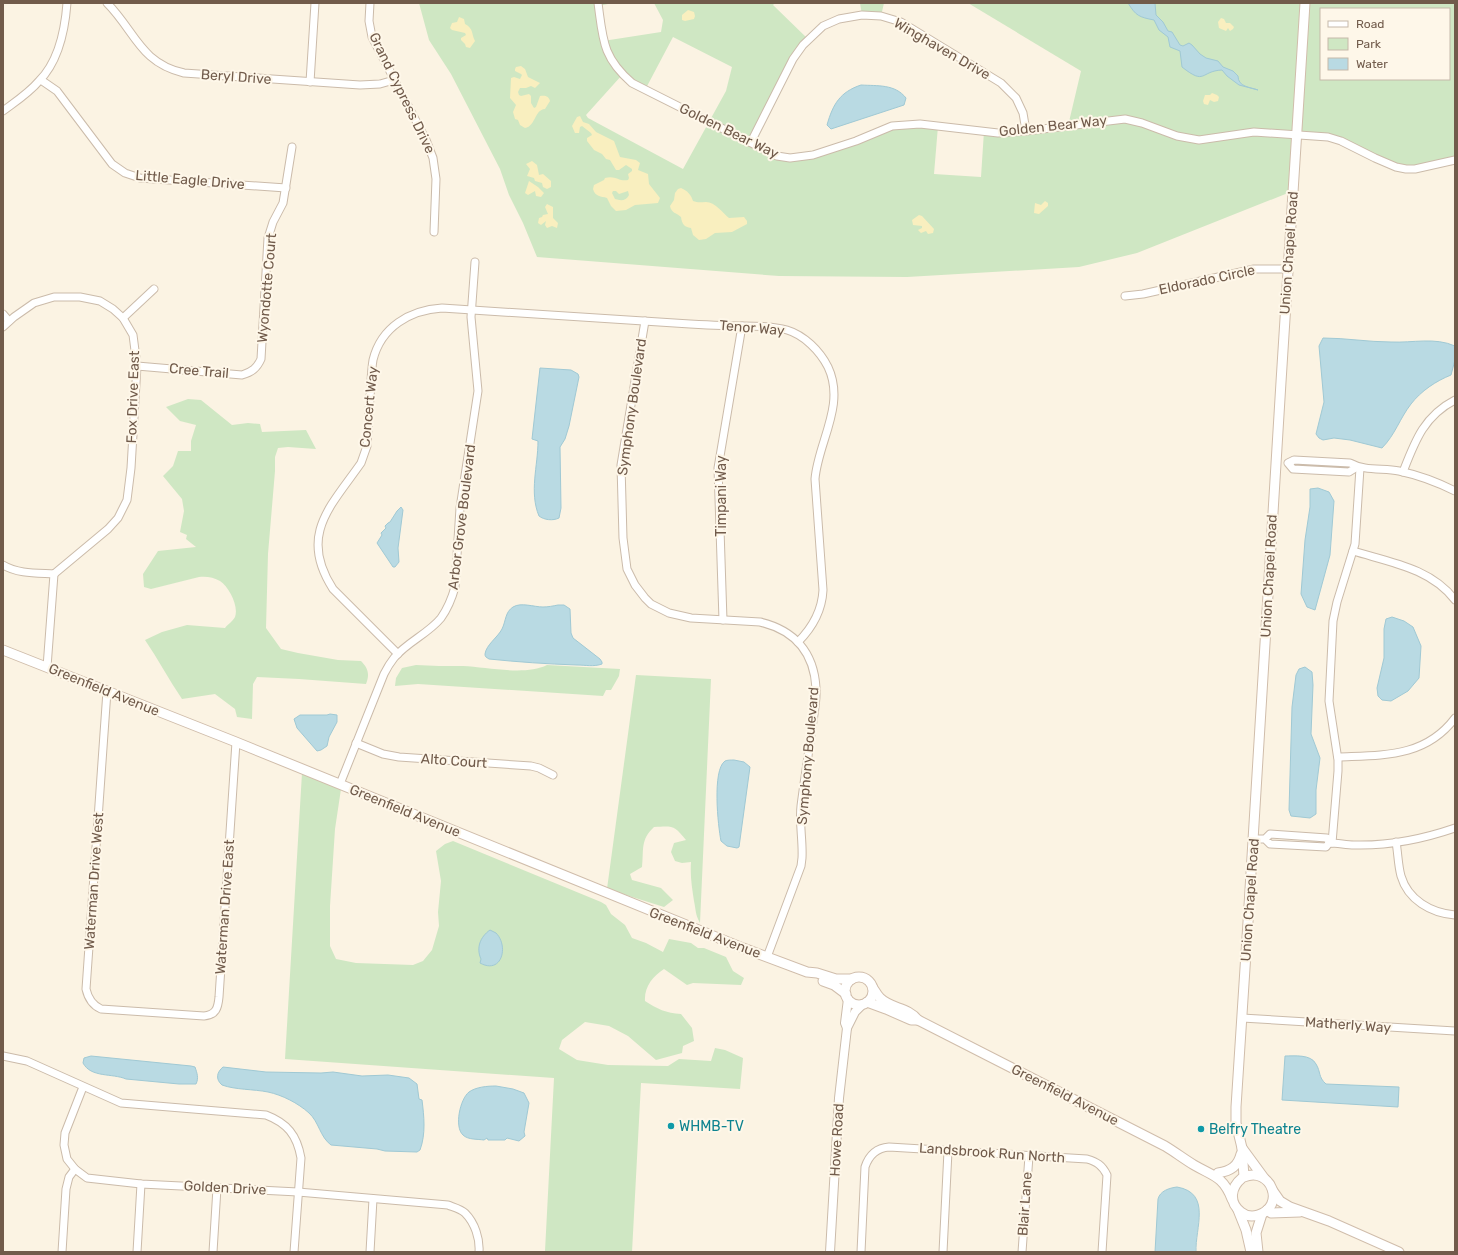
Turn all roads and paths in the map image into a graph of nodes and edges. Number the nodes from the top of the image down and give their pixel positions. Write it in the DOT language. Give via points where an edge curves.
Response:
graph roads {
  1 [pos="67,3"];
  2 [pos="107,3"];
  3 [pos="315,3"];
  4 [pos="370,3"];
  5 [pos="598,3"];
  6 [pos="1305,3"];
  7 [pos="41,80"];
  8 [pos="394,80"];
  9 [pos="310,82"];
  10 [pos="3,111"];
  11 [pos="1026,131"];
  12 [pos="1297,134"];
  13 [pos="751,142"];
  14 [pos="292,147"];
  15 [pos="1455,160"];
  16 [pos="286,188"];
  17 [pos="434,232"];
  18 [pos="475,262"];
  19 [pos="1288,269"];
  20 [pos="154,290"];
  21 [pos="1125,296"];
  22 [pos="472,310"];
  23 [pos="3,314"];
  24 [pos="123,318"];
  25 [pos="9,321"];
  26 [pos="645,321"];
  27 [pos="742,326"];
  28 [pos="3,327"];
  29 [pos="136,366"];
  30 [pos="258,366"];
  31 [pos="1455,400"];
  32 [pos="1276,463"];
  33 [pos="1359,467"];
  34 [pos="1403,472"];
  35 [pos="1455,491"];
  36 [pos="1353,552"];
  37 [pos="3,565"];
  38 [pos="54,574"];
  39 [pos="1455,600"];
  40 [pos="723,620"];
  41 [pos="798,642"];
  42 [pos="3,650"];
  43 [pos="398,654"];
  44 [pos="47,667"];
  45 [pos="107,691"];
  46 [pos="1455,718"];
  47 [pos="236,742"];
  48 [pos="356,743"];
  49 [pos="1338,757"];
  50 [pos="553,775"];
  51 [pos="340,784"];
  52 [pos="1455,828"];
  53 [pos="1253,838"];
  54 [pos="1396,842"];
  55 [pos="1331,843"];
  56 [pos="1455,915"];
  57 [pos="767,957"];
  58 [pos="807,972"];
  59 [pos="852,979"];
  60 [pos="873,988"];
  61 [pos="847,997"];
  62 [pos="865,1003"];
  63 [pos="157,1013"];
  64 [pos="1242,1018"];
  65 [pos="918,1020"];
  66 [pos="847,1028"];
  67 [pos="1455,1031"];
  68 [pos="3,1056"];
  69 [pos="83,1087"];
  70 [pos="1242,1148"];
  71 [pos="948,1151"];
  72 [pos="1029,1156"];
  73 [pos="75,1169"];
  74 [pos="1214,1172"];
  75 [pos="1243,1177"];
  76 [pos="1265,1179"];
  77 [pos="141,1184"];
  78 [pos="217,1188"];
  79 [pos="1273,1189"];
  80 [pos="298,1192"];
  81 [pos="373,1199"];
  82 [pos="1233,1202"];
  83 [pos="1238,1210"];
  84 [pos="1264,1212"];
  85 [pos="1302,1212"];
  86 [pos="62,1252"];
  87 [pos="137,1252"];
  88 [pos="213,1252"];
  89 [pos="294,1252"];
  90 [pos="370,1252"];
  91 [pos="479,1252"];
  92 [pos="830,1252"];
  93 [pos="861,1252"];
  94 [pos="943,1252"];
  95 [pos="1022,1252"];
  96 [pos="1102,1252"];
  97 [pos="1251,1252"];
  98 [pos="1258,1252"];
  99 [pos="1399,1252"];
  1 -- 7 [label="street" via="59,48"];
  2 -- 9 [label="street, Beryl Drive" via="148,55 175,71 184,74"];
  3 -- 9 [label="street"];
  4 -- 8 [label="street, Grand Cypress Drive" via="369,21 372,37"];
  5 -- 13 [label="street, Golden Bear Way" via="603,41 610,59 622,74 632,83"];
  6 -- 12 [label="main road, Union Chapel Road"];
  7 -- 10 [label="street"];
  7 -- 16 [label="street, Little Eagle Drive" via="57,91 112,164 125,173 140,178"];
  8 -- 9 [label="street, Beryl Drive" via="371,85"];
  8 -- 17 [label="street, Grand Cypress Drive" via="433,158 436,179"];
  11 -- 12 [label="street, Golden Bear Way" via="1125,119 1177,136 1200,140 1254,132"];
  11 -- 13 [label="street, Golden Bear Way" via="998,133 920,124 892,126 813,155 790,158 777,156"];
  11 -- 13 [label="street, Winghaven Drive" via="1016,98 1001,83 901,22 881,16 862,15 839,19 823,26 804,45 792,59"];
  12 -- 15 [label="street, Golden Bear Way" via="1341,141 1375,158 1406,169"];
  12 -- 19 [label="main road, Union Chapel Road"];
  14 -- 16 [label="street, Wyondotte Court"];
  16 -- 30 [label="street, Wyondotte Court" via="268,238 261,358"];
  18 -- 22 [label="street, Arbor Grove Boulevard"];
  19 -- 21 [label="street, Eldorado Circle" via="1254,269"];
  19 -- 32 [label="main road, Union Chapel Road"];
  20 -- 24 [label="street"];
  22 -- 26 [label="street, Tenor Way"];
  22 -- 43 [label="street, Arbor Grove Boulevard" via="478,391 460,508 455,587 441,618"];
  22 -- 43 [label="street, Concert Way" via="442,308 418,312 407,316 382,338 372,367 364,455 361,463 326,511 319,532 319,556 327,579"];
  23 -- 25 [label="street"];
  24 -- 25 [label="street, Fox Drive East" via="100,302 80,297 59,296 34,303"];
  24 -- 29 [label="street, Fox Drive East" via="133,335"];
  25 -- 28 [label="street, Fox Drive East"];
  26 -- 27 [label="street, Tenor Way"];
  26 -- 40 [label="street, Symphony Boulevard" via="621,465 623,538 627,569 640,592 651,604 660,609 678,616"];
  27 -- 40 [label="street, Timpani Way" via="718,468"];
  27 -- 41 [label="street, Tenor Way" via="777,328 794,332 822,357 828,367 834,389 833,407 815,479 822,602 812,627"];
  29 -- 30 [label="street, Cree Trail" via="242,375"];
  29 -- 38 [label="street, Fox Drive East" via="131,474 127,500 118,518 108,529"];
  31 -- 34 [label="street" via="1427,422 1413,445"];
  32 -- 33 [label="street" via="1288,464 1294,460 1350,463"];
  32 -- 53 [label="main road, Union Chapel Road"];
  33 -- 34 [label="street"];
  33 -- 36 [label="street"];
  34 -- 35 [label="street"];
  36 -- 39 [label="street" via="1416,570 1430,577"];
  36 -- 49 [label="street" via="1337,602 1334,621 1329,701"];
  37 -- 38 [label="street" via="18,571"];
  38 -- 44 [label="street"];
  40 -- 41 [label="street, Symphony Boulevard" via="768,624 784,631"];
  41 -- 57 [label="street, Symphony Boulevard" via="812,666 816,689 801,808 802,858"];
  42 -- 44 [label="main road, Greenfield Avenue"];
  43 -- 48 [label="street, Arbor Grove Boulevard" via="384,674"];
  44 -- 45 [label="main road, Greenfield Avenue"];
  45 -- 47 [label="main road, Greenfield Avenue"];
  45 -- 63 [label="street, Waterman Drive West" via="86,989 92,1004 101,1009"];
  46 -- 49 [label="street" via="1442,732 1414,749 1393,754"];
  47 -- 51 [label="main road, Greenfield Avenue"];
  47 -- 63 [label="street, Waterman Drive East" via="218,1008 212,1014 204,1016"];
  48 -- 50 [label="street, Alto Court" via="390,756 531,766"];
  48 -- 51 [label="street, Arbor Grove Boulevard"];
  49 -- 55 [label="street"];
  51 -- 57 [label="main road, Greenfield Avenue"];
  52 -- 54 [label="street" via="1426,837"];
  53 -- 55 [label="street" via="1265,839 1270,844 1326,847"];
  53 -- 64 [label="main road, Union Chapel Road"];
  54 -- 55 [label="street" via="1360,845"];
  54 -- 56 [label="street" via="1400,874 1409,893 1433,910"];
  57 -- 58 [label="main road, Greenfield Avenue"];
  58 -- 59 [label="main road, Greenfield Avenue" via="836,979"];
  58 -- 61 [label="main road, Greenfield Avenue" via="814,979 834,985"];
  59 -- 60 [label="main road" via="864,978"];
  59 -- 61 [label="main road" via="846,985"];
  60 -- 62 [label="main road" via="872,997"];
  60 -- 65 [label="main road, Greenfield Avenue" via="885,1002 913,1014"];
  61 -- 62 [label="main road" via="855,1004"];
  61 -- 66 [label="street, Howe Road"];
  62 -- 65 [label="main road, Greenfield Avenue" via="886,1008 911,1020"];
  62 -- 66 [label="street, Howe Road" via="855,1012"];
  64 -- 67 [label="street, Matherly Way"];
  64 -- 70 [label="main road, Union Chapel Road" via="1236,1107 1236,1123"];
  65 -- 74 [label="main road, Greenfield Avenue" via="1165,1146 1194,1165"];
  66 -- 92 [label="street, Howe Road" via="839,1098"];
  68 -- 69 [label="street" via="27,1062"];
  69 -- 73 [label="street" via="65,1133 67,1159"];
  69 -- 80 [label="street" via="121,1103 266,1115 280,1120 299,1145 301,1158"];
  70 -- 74 [label="main road" via="1238,1164 1227,1172"];
  70 -- 75 [label="main road, Union Chapel Road"];
  70 -- 76 [label="main road, Union Chapel Road"];
  71 -- 72 [label="street, Landsbrook Run North"];
  71 -- 93 [label="street, Landsbrook Run North" via="883,1148 868,1159"];
  71 -- 94 [label="street"];
  72 -- 95 [label="street, Blair Lane"];
  72 -- 96 [label="street, Landsbrook Run North" via="1087,1159 1098,1162 1103,1168 1107,1176"];
  73 -- 77 [label="street, Golden Drive" via="86,1178"];
  73 -- 86 [label="street" via="69,1177 66,1189"];
  74 -- 75 [label="main road, Greenfield Avenue"];
  74 -- 82 [label="main road, Greenfield Avenue" via="1228,1188"];
  75 -- 76 [label="main road" via="1254,1175"];
  75 -- 82 [label="main road" via="1233,1188"];
  76 -- 79 [label="main road"];
  77 -- 78 [label="street, Golden Drive"];
  77 -- 87 [label="street"];
  78 -- 80 [label="street, Golden Drive"];
  78 -- 88 [label="street"];
  79 -- 84 [label="main road" via="1273,1201"];
  79 -- 85 [label="main road" via="1284,1204"];
  80 -- 81 [label="street, Golden Drive"];
  80 -- 89 [label="street"];
  81 -- 90 [label="street"];
  81 -- 91 [label="street, Golden Drive" via="448,1205 464,1212 480,1240"];
  82 -- 83 [label="main road"];
  83 -- 84 [label="main road" via="1250,1216"];
  83 -- 97 [label="main road"];
  84 -- 85 [label="main road"];
  84 -- 98 [label="main road" via="1256,1233"];
  85 -- 99 [label="main road"];
}
